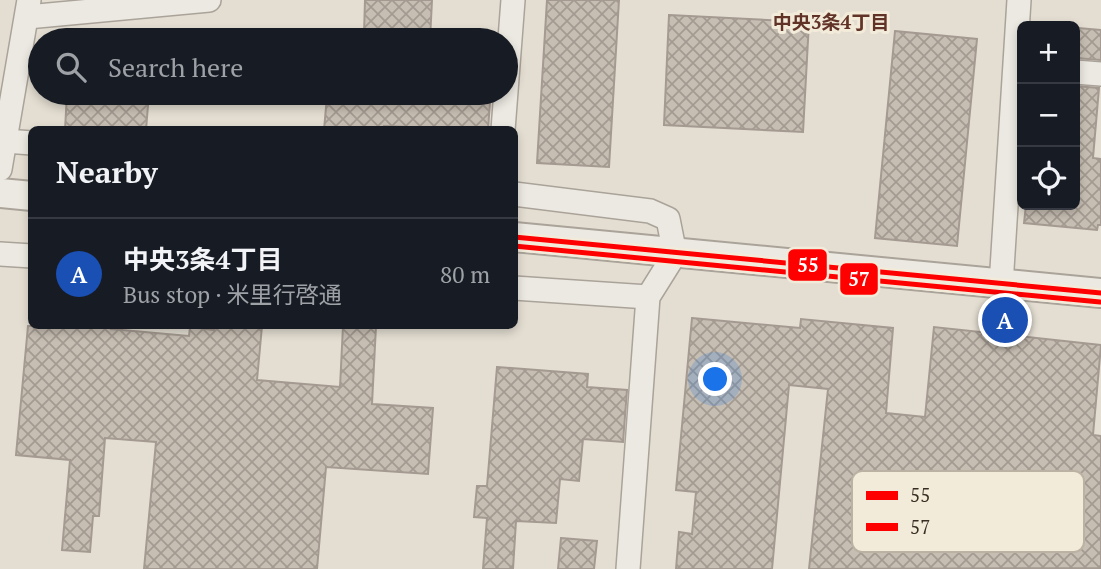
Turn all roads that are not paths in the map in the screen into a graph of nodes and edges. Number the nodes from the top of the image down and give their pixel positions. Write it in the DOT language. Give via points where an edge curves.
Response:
graph roads {
  1 [pos="209,0"];
  2 [pos="513,0"];
  3 [pos="1019,0"];
  4 [pos="28,9"];
  5 [pos="1019,21"];
  6 [pos="511,28"];
  7 [pos="1080,72"];
  8 [pos="1101,74"];
  9 [pos="1018,84"];
  10 [pos="505,105"];
  11 [pos="503,126"];
  12 [pos="5,141"];
  13 [pos="28,143"];
  14 [pos="0,169"];
  15 [pos="0,193"];
  16 [pos="518,194"];
  17 [pos="28,196"];
  18 [pos="518,237"];
  19 [pos="0,254"];
  20 [pos="675,254"];
  21 [pos="28,256"];
  22 [pos="1002,285"];
  23 [pos="518,288"];
  24 [pos="1101,293"];
  25 [pos="648,297"];
  26 [pos="628,569"];
  1 -- 4 [label="street"];
  2 -- 6 [label="street"];
  3 -- 5 [label="street"];
  4 -- 12 [label="street"];
  7 -- 8 [label="street"];
  9 -- 22 [label="street"];
  10 -- 11 [label="street"];
  12 -- 13 [label="street"];
  12 -- 14 [label="street"];
  15 -- 17 [label="street"];
  16 -- 20 [label="street" via="650,211 668,219"];
  18 -- 20 [label="street"];
  19 -- 21 [label="street"];
  20 -- 22 [label="street"];
  20 -- 25 [label="street"];
  22 -- 24 [label="street"];
  23 -- 25 [label="street"];
  25 -- 26 [label="street"];
}
